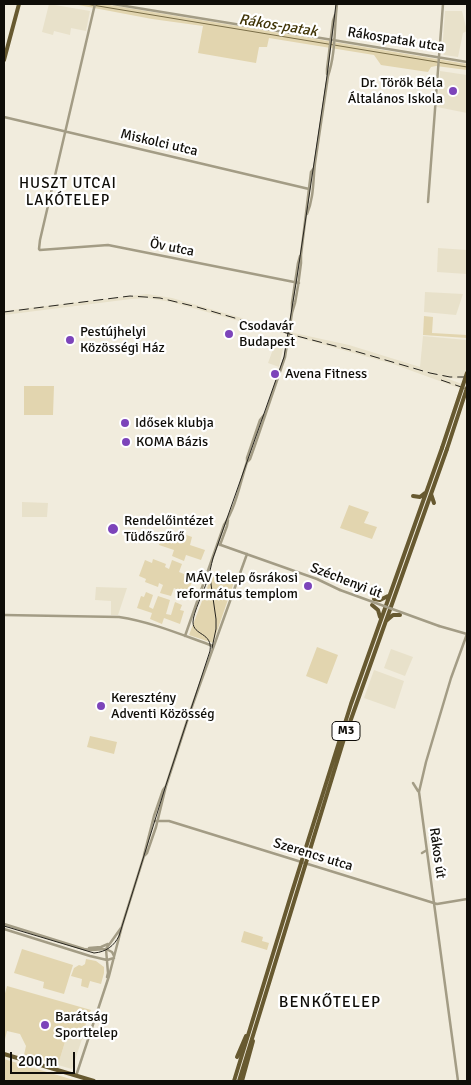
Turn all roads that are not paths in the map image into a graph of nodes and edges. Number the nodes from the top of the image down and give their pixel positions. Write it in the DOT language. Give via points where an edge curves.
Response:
graph roads {
  1 [pos="95,4"];
  2 [pos="113,4"];
  3 [pos="337,4"];
  4 [pos="443,4"];
  5 [pos="18,5"];
  6 [pos="332,43"];
  7 [pos="438,58"];
  8 [pos="4,60"];
  9 [pos="467,62"];
  10 [pos="4,117"];
  11 [pos="65,132"];
  12 [pos="314,168"];
  13 [pos="309,188"];
  14 [pos="428,202"];
  15 [pos="307,216"];
  16 [pos="297,283"];
  17 [pos="467,373"];
  18 [pos="467,388"];
  19 [pos="444,448"];
  20 [pos="428,489"];
  21 [pos="431,494"];
  22 [pos="413,496"];
  23 [pos="434,503"];
  24 [pos="219,544"];
  25 [pos="247,554"];
  26 [pos="389,595"];
  27 [pos="374,599"];
  28 [pos="393,599"];
  29 [pos="372,605"];
  30 [pos="396,608"];
  31 [pos="4,615"];
  32 [pos="400,616"];
  33 [pos="380,619"];
  34 [pos="385,622"];
  35 [pos="467,634"];
  36 [pos="185,636"];
  37 [pos="206,644"];
  38 [pos="213,646"];
  39 [pos="210,653"];
  40 [pos="413,783"];
  41 [pos="419,792"];
  42 [pos="155,821"];
  43 [pos="427,850"];
  44 [pos="428,854"];
  45 [pos="303,863"];
  46 [pos="467,899"];
  47 [pos="434,903"];
  48 [pos="4,924"];
  49 [pos="122,926"];
  50 [pos="4,929"];
  51 [pos="111,942"];
  52 [pos="84,949"];
  53 [pos="106,949"];
  54 [pos="97,958"];
  55 [pos="114,958"];
  56 [pos="107,960"];
  57 [pos="107,969"];
  58 [pos="106,981"];
  59 [pos="255,1021"];
  60 [pos="4,1054"];
  61 [pos="237,1057"];
  62 [pos="76,1076"];
  63 [pos="239,1079"];
  64 [pos="94,1081"];
  65 [pos="234,1081"];
  66 [pos="458,1081"];
  1 -- 11 [label="street"];
  2 -- 6 [label="street, Rákospatak utca"];
  3 -- 6 [label="street"];
  4 -- 7 [label="street"];
  5 -- 8 [label="main road"];
  6 -- 7 [label="street, Rákospatak utca"];
  6 -- 12 [label="street"];
  7 -- 9 [label="street, Rákospatak utca"];
  7 -- 14 [label="street"];
  10 -- 11 [label="street, Miskolci utca"];
  11 -- 13 [label="street, Miskolci utca"];
  11 -- 16 [label="street, Öv utca" via="40,250 108,245"];
  12 -- 13 [label="street"];
  12 -- 15 [label="street"];
  13 -- 15 [label="street"];
  15 -- 16 [label="street"];
  16 -- 24 [label="street" via="283,364 260,420"];
  17 -- 19 [label="main road, M3, bridge"];
  18 -- 19 [label="main road, M3, bridge"];
  19 -- 20 [label="main road, M3"];
  19 -- 21 [label="main road, M3"];
  20 -- 22 [label="main road" via="422,497"];
  20 -- 26 [label="main road, M3"];
  21 -- 23 [label="main road"];
  21 -- 28 [label="main road, M3"];
  24 -- 25 [label="street, Széchenyi út"];
  24 -- 36 [label="street"];
  25 -- 35 [label="street, Széchenyi út, bridge"];
  25 -- 38 [label="street"];
  26 -- 27 [label="main road" via="382,600"];
  26 -- 33 [label="main road, M3"];
  28 -- 30 [label="main road"];
  28 -- 34 [label="main road, M3"];
  29 -- 33 [label="main road" via="377,608"];
  31 -- 36 [label="street" via="119,618 151,624"];
  32 -- 34 [label="main road" via="391,616"];
  33 -- 45 [label="main road, M3"];
  34 -- 45 [label="main road, M3"];
  35 -- 41 [label="street, Rákos út"];
  36 -- 37 [label="street"];
  37 -- 38 [label="street"];
  37 -- 39 [label="street"];
  38 -- 39 [label="street"];
  39 -- 42 [label="street"];
  40 -- 41 [label="street"];
  41 -- 43 [label="street, Rákos út"];
  42 -- 45 [label="street, Szerencs utca" via="169,821"];
  42 -- 49 [label="street"];
  43 -- 44 [label="street, Rákos út"];
  43 -- 44 [label="street" via="422,852"];
  44 -- 47 [label="street, Rákos út"];
  45 -- 47 [label="street, Szerencs utca"];
  45 -- 59 [label="main road, M3"];
  46 -- 47 [label="street, Szerencs utca"];
  47 -- 66 [label="street, Rákos út"];
  48 -- 52 [label="street"];
  49 -- 51 [label="street"];
  49 -- 55 [label="street"];
  50 -- 54 [label="street"];
  51 -- 52 [label="street"];
  51 -- 53 [label="street"];
  52 -- 53 [label="street"];
  53 -- 55 [label="street"];
  53 -- 56 [label="street"];
  54 -- 56 [label="street"];
  54 -- 57 [label="street"];
  55 -- 56 [label="street"];
  55 -- 58 [label="street"];
  56 -- 57 [label="street"];
  57 -- 58 [label="street"];
  58 -- 62 [label="street"];
  59 -- 61 [label="main road"];
  59 -- 63 [label="main road, M3"];
  60 -- 62 [label="main road"];
  62 -- 64 [label="main road"];
  63 -- 65 [label="main road, M3"];
}
